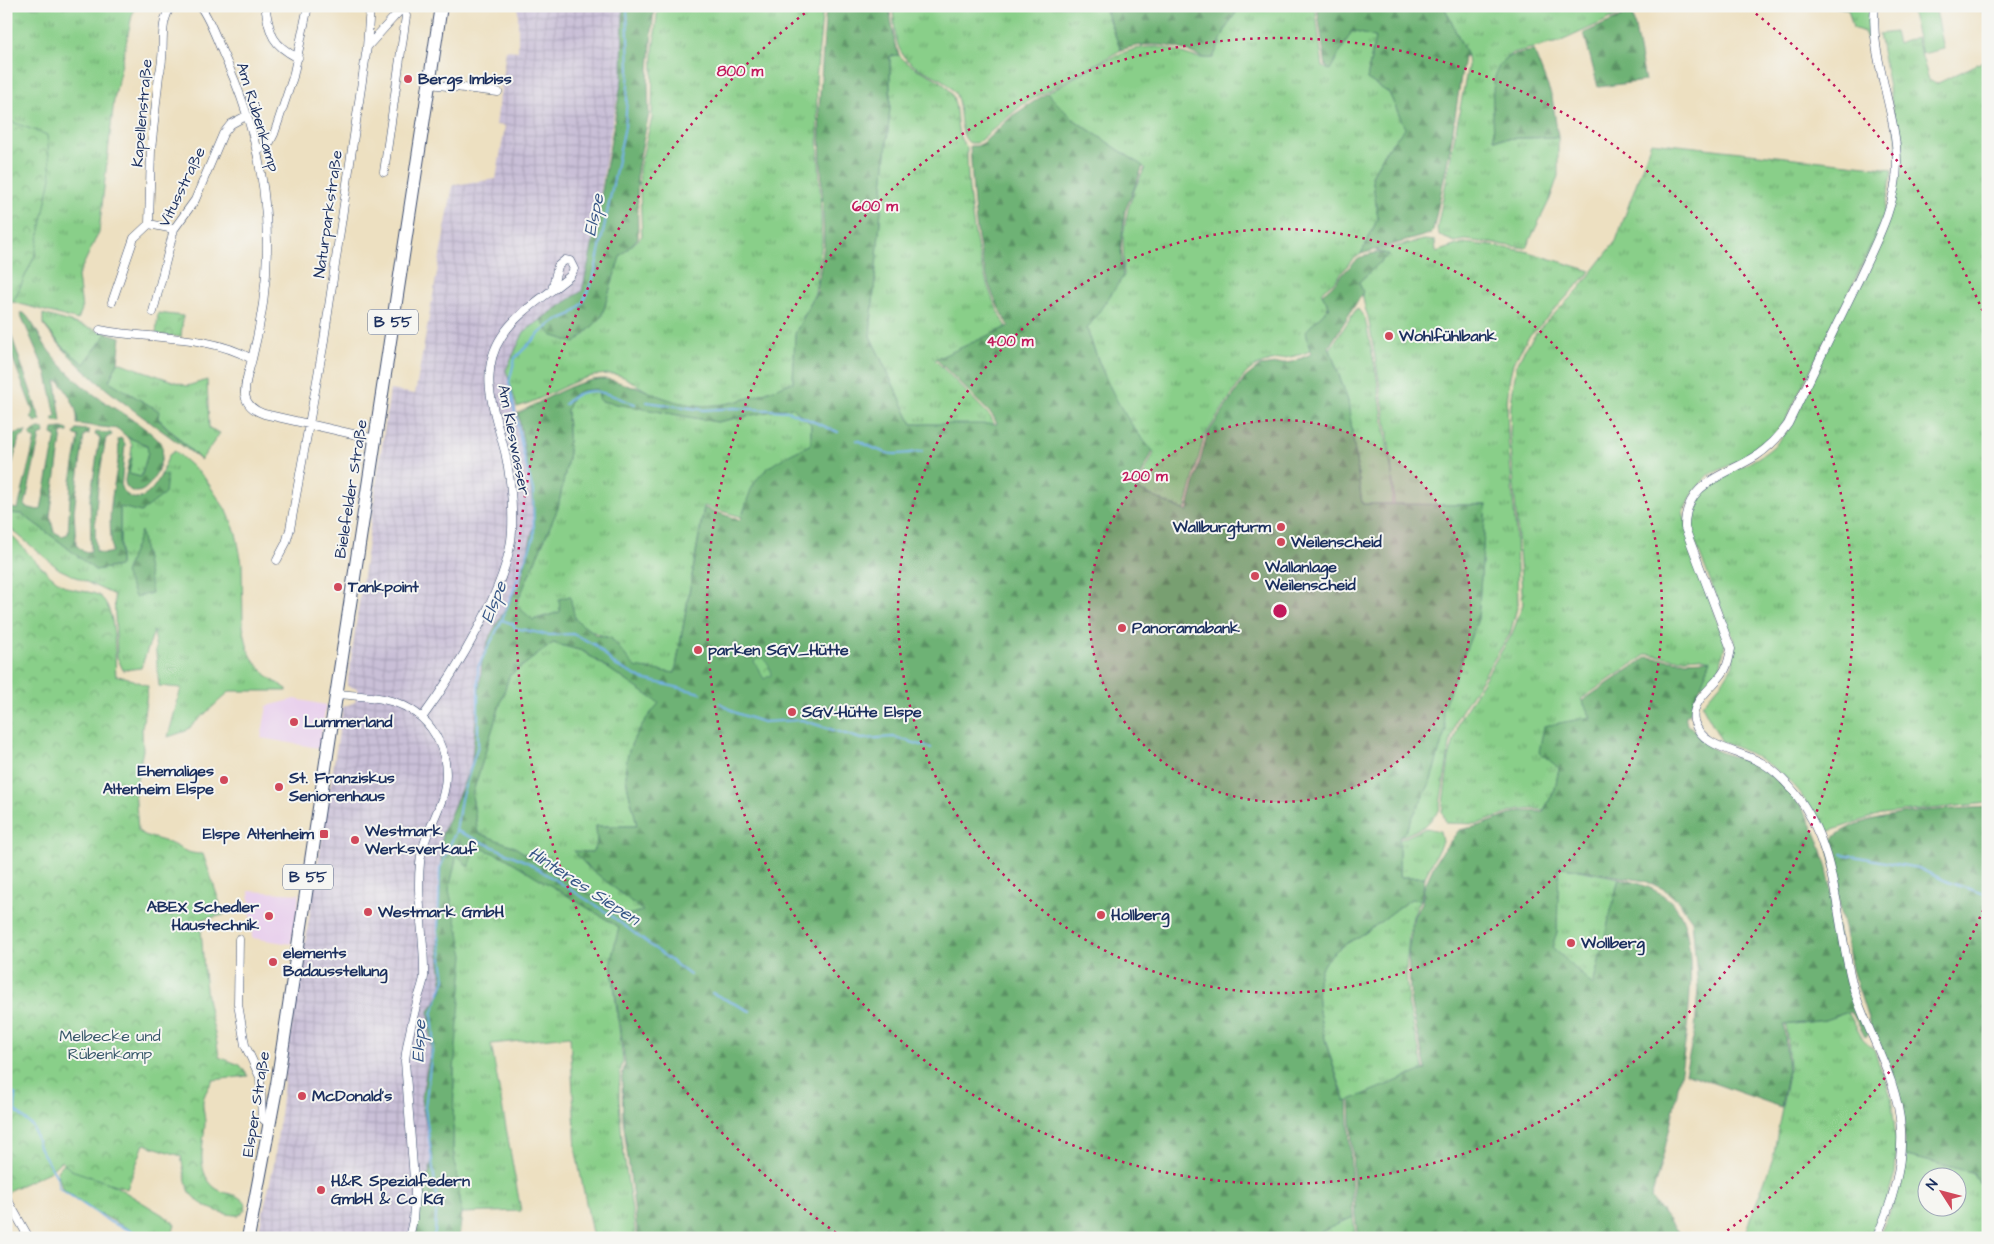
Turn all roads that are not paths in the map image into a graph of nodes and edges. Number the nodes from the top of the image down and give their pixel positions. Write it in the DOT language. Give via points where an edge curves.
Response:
graph roads {
  1 [pos="171,6"];
  2 [pos="200,6"];
  3 [pos="265,6"];
  4 [pos="308,6"];
  5 [pos="370,6"];
  6 [pos="441,6"];
  7 [pos="1875,6"];
  8 [pos="401,8"];
  9 [pos="367,47"];
  10 [pos="298,58"];
  11 [pos="430,84"];
  12 [pos="498,92"];
  13 [pos="246,116"];
  14 [pos="258,151"];
  15 [pos="384,172"];
  16 [pos="149,224"];
  17 [pos="174,229"];
  18 [pos="552,290"];
  19 [pos="112,302"];
  20 [pos="153,312"];
  21 [pos="100,330"];
  22 [pos="252,360"];
  23 [pos="309,424"];
  24 [pos="375,439"];
  25 [pos="277,560"];
  26 [pos="338,694"];
  27 [pos="422,718"];
  28 [pos="239,939"];
  29 [pos="292,976"];
  30 [pos="270,1125"];
  31 [pos="6,1197"];
  32 [pos="30,1238"];
  33 [pos="248,1238"];
  34 [pos="409,1238"];
  35 [pos="1876,1238"];
  1 -- 16 [label="street, Kapellenstraße" via="161,39 162,64 151,150"];
  2 -- 13 [label="street, Am Rübenkamp" via="233,75"];
  3 -- 10 [label="street" via="273,39"];
  4 -- 10 [label="street"];
  5 -- 9 [label="street, Naturparkstraße"];
  6 -- 11 [label="main road, Bielefelder Straße / B 55"];
  7 -- 35 [label="street" via="1878,49 1897,164 1885,221 1785,428 1774,442 1754,457 1709,480 1696,495 1685,517 1686,528 1731,649 1725,670 1697,703 1694,722 1708,741 1749,757 1772,771 1793,791 1818,829 1831,871 1850,976 1893,1089 1901,1127 1900,1157 1894,1192"];
  8 -- 9 [label="street"];
  8 -- 15 [label="street" via="406,16"];
  9 -- 23 [label="street, Naturparkstraße"];
  10 -- 14 [label="street" via="274,134 270,142"];
  11 -- 12 [label="street"];
  11 -- 24 [label="main road, Bielefelder Straße / B 55"];
  13 -- 14 [label="street, Am Rübenkamp"];
  13 -- 17 [label="street, Vitusstraße" via="231,124 223,134 195,200"];
  14 -- 22 [label="street, Am Rübenkamp" via="264,182 267,277"];
  16 -- 17 [label="street"];
  16 -- 19 [label="street" via="134,238"];
  17 -- 20 [label="street, Vitusstraße"];
  18 -- 27 [label="street, Am Kieswasser" via="513,322 502,336 488,370 513,496 512,534 501,574 471,640 444,688"];
  21 -- 22 [label="street" via="224,346"];
  22 -- 23 [label="street, Am Rübenkamp" via="244,394 248,406 264,414"];
  23 -- 24 [label="street"];
  23 -- 25 [label="street, Naturparkstraße" via="290,528"];
  24 -- 26 [label="main road, Bielefelder Straße / B 55"];
  26 -- 27 [label="street" via="396,702"];
  26 -- 29 [label="main road, Bielefelder Straße / B 55"];
  27 -- 34 [label="street" via="441,745 446,780 421,857 418,877 424,978 406,1044 405,1061 415,1193"];
  28 -- 30 [label="street" via="238,1004 245,1045 260,1077 262,1118"];
  29 -- 30 [label="main road, Elsper Straße / B 55"];
  30 -- 33 [label="main road, Elsper Straße / B 55"];
  31 -- 32 [label="street"];
}
